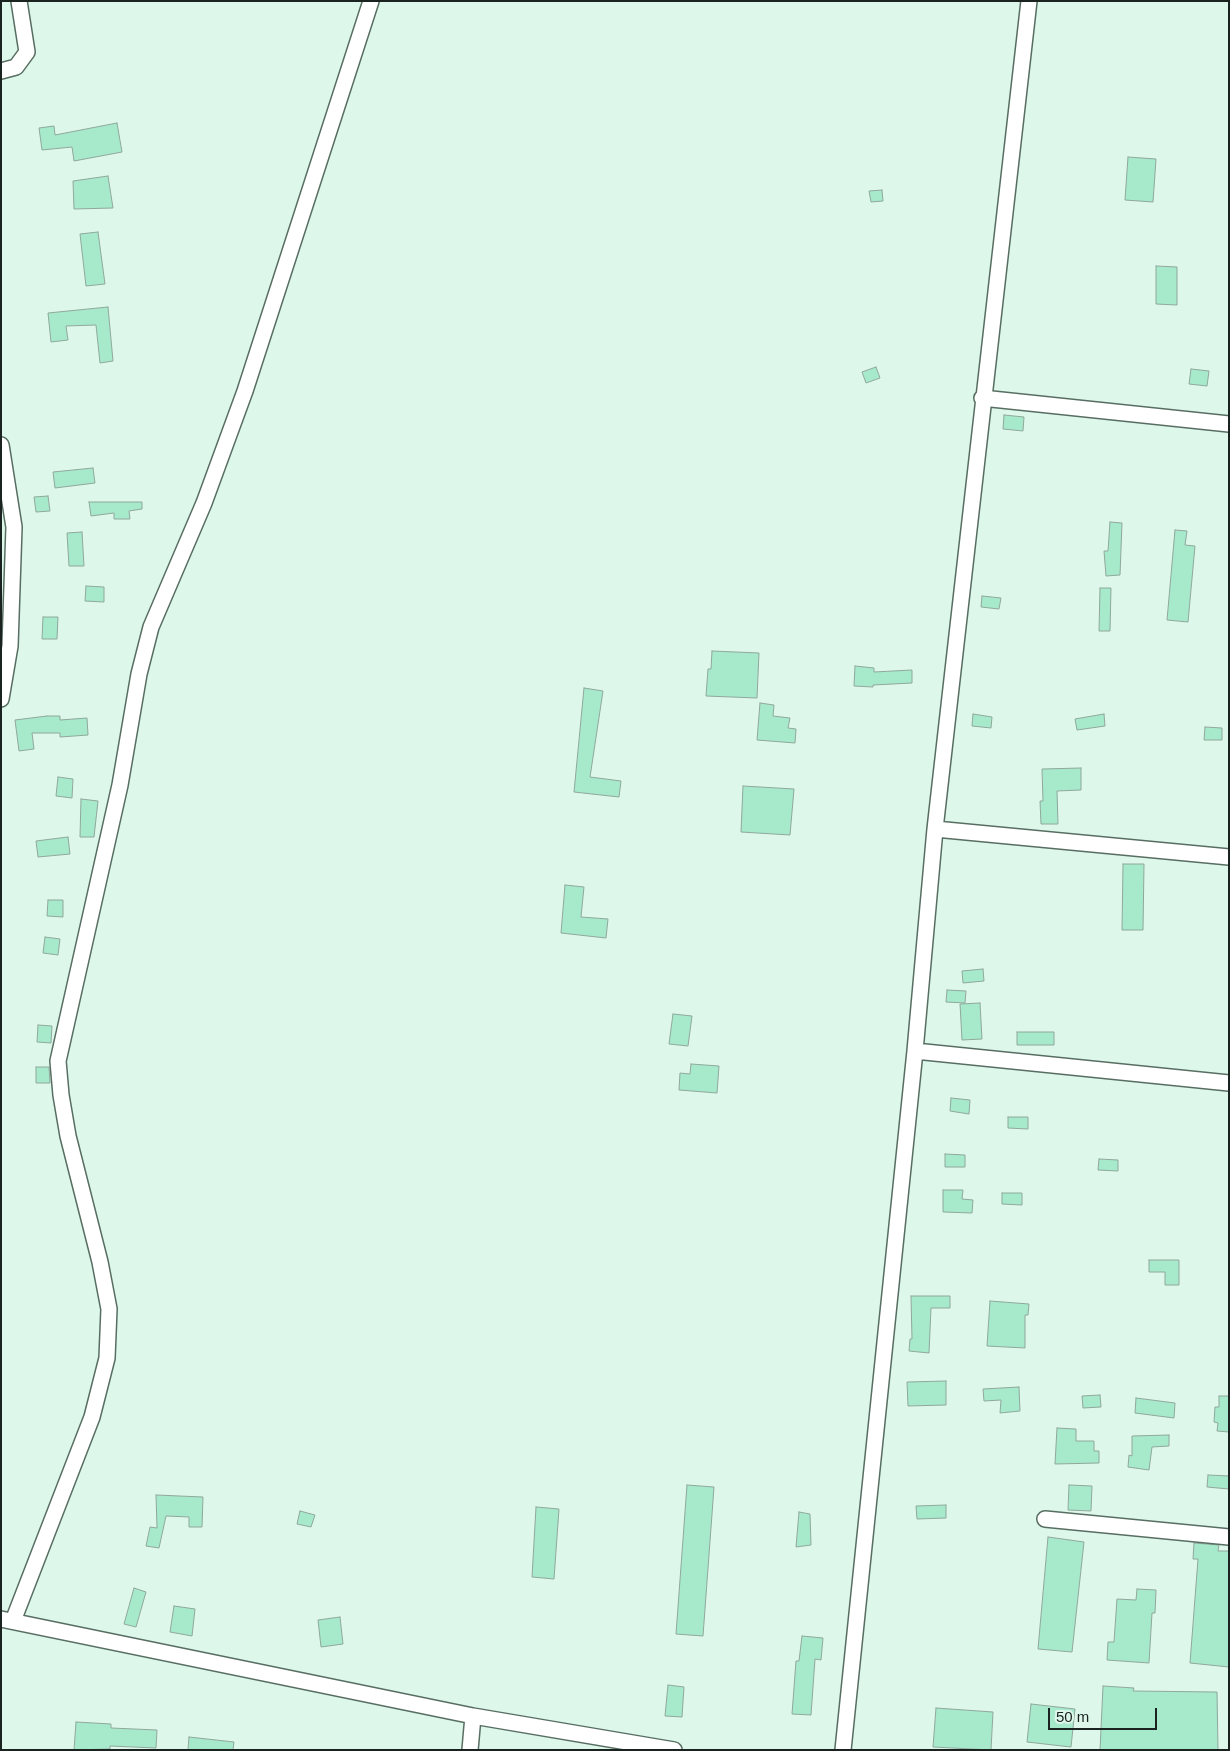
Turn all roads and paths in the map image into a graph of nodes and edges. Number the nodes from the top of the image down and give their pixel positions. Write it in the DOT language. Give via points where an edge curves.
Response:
graph roads {
  1 [pos="19,1"];
  2 [pos="371,1"];
  3 [pos="1029,1"];
  4 [pos="1,71"];
  5 [pos="982,398"];
  6 [pos="1229,424"];
  7 [pos="1,445"];
  8 [pos="7,527"];
  9 [pos="6,646"];
  10 [pos="1,699"];
  11 [pos="935,829"];
  12 [pos="1229,857"];
  13 [pos="915,1051"];
  14 [pos="1229,1083"];
  15 [pos="1045,1519"];
  16 [pos="1229,1537"];
  17 [pos="7,1620"];
  18 [pos="473,1716"];
  19 [pos="625,1746"];
  20 [pos="470,1750"];
  21 [pos="674,1750"];
  22 [pos="843,1750"];
  1 -- 4 [label="street" via="27,52 16,67"];
  2 -- 17 [label="street" via="246,391 204,503 151,627 139,674 120,786 58,1061 68,1136 109,1308 107,1358 92,1417"];
  3 -- 5 [label="street"];
  5 -- 6 [label="street"];
  5 -- 11 [label="street"];
  7 -- 8 [label="street"];
  8 -- 9 [label="street"];
  9 -- 10 [label="street"];
  11 -- 12 [label="street"];
  11 -- 13 [label="street"];
  13 -- 14 [label="street"];
  13 -- 22 [label="street"];
  15 -- 16 [label="street"];
  17 -- 18 [label="street"];
  18 -- 19 [label="street"];
  18 -- 20 [label="street"];
  19 -- 21 [label="street"];
}
